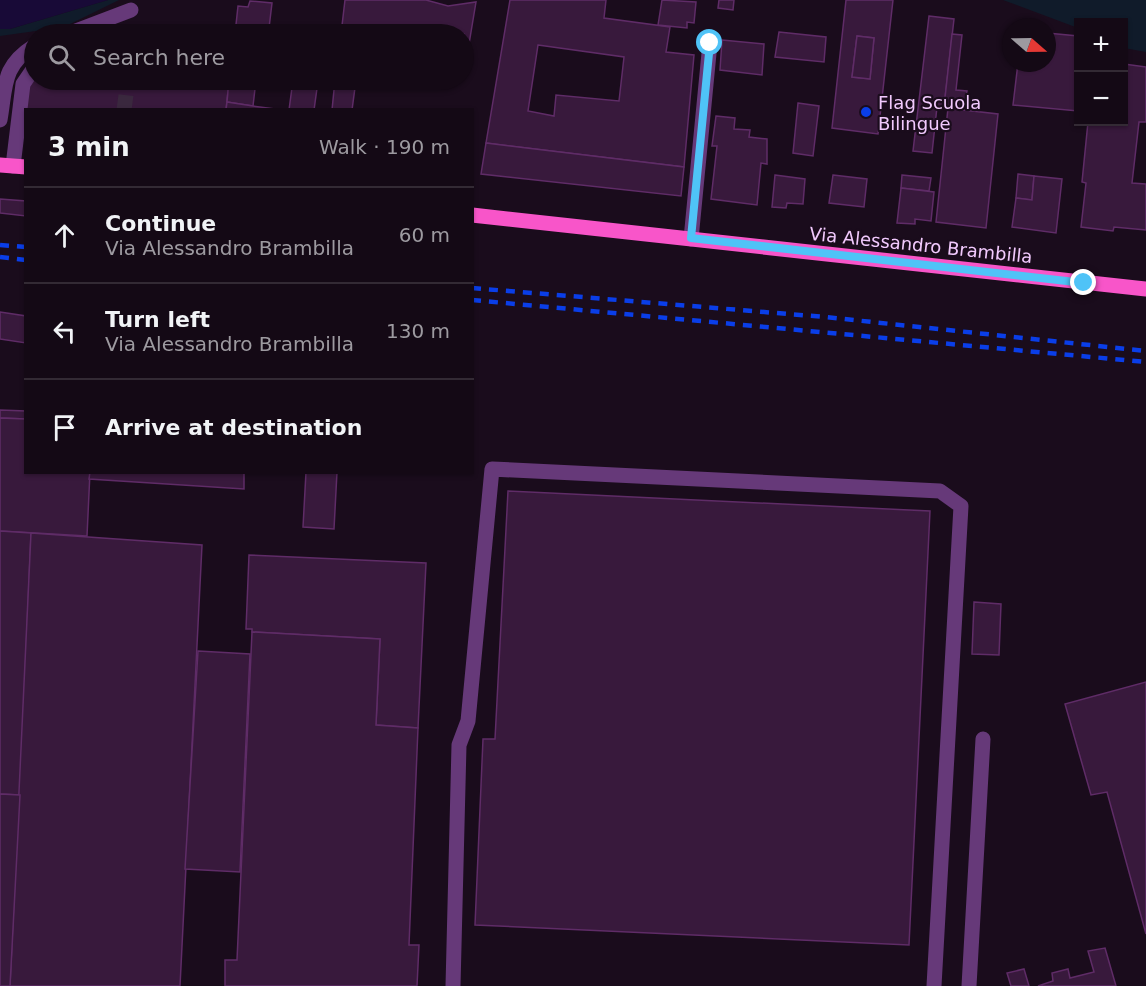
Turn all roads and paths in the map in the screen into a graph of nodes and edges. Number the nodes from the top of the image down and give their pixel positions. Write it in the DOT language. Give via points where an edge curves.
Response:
graph roads {
  1 [pos="131,10"];
  2 [pos="94,24"];
  3 [pos="710,43"];
  4 [pos="24,52"];
  5 [pos="24,83"];
  6 [pos="0,120"];
  7 [pos="13,166"];
  8 [pos="474,215"];
  9 [pos="691,238"];
  10 [pos="1146,289"];
  11 [pos="983,739"];
  12 [pos="453,986"];
  13 [pos="934,986"];
  14 [pos="969,986"];
  1 -- 2 [label="lane"];
  3 -- 9 [label="lane"];
  4 -- 6 [label="lane" via="16,57 9,71"];
  5 -- 7 [label="lane"];
  8 -- 9 [label="main road, Via Alessandro Brambilla"];
  9 -- 10 [label="main road, Via Alessandro Brambilla"];
  11 -- 14 [label="lane"];
  12 -- 13 [label="lane" via="459,745 468,721 492,469 940,491 961,506"];
}
